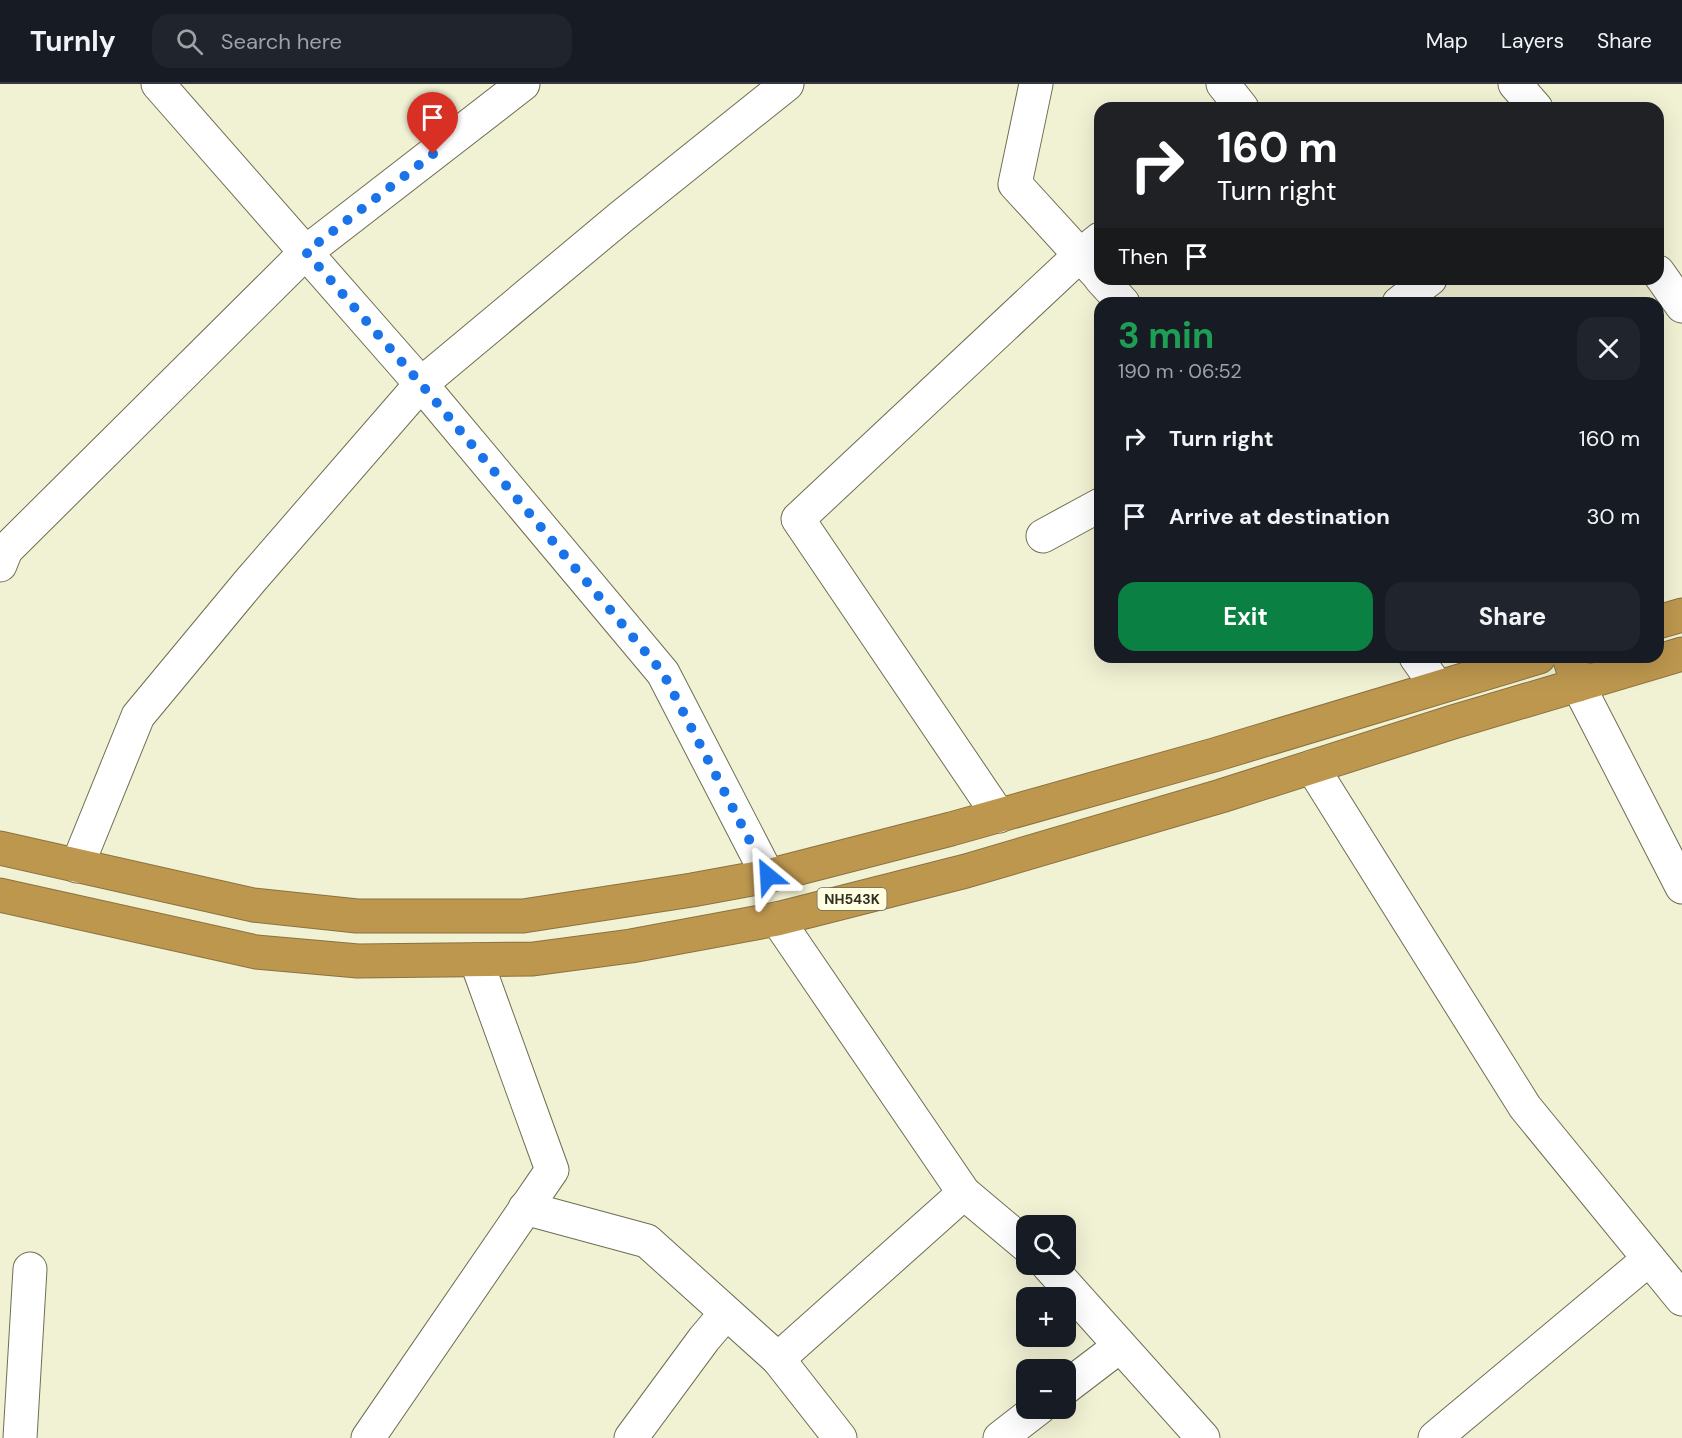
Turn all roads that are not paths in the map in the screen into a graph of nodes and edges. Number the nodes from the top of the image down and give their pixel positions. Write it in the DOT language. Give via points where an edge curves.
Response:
graph roads {
  1 [pos="158,84"];
  2 [pos="524,84"];
  3 [pos="787,84"];
  4 [pos="1036,84"];
  5 [pos="1223,84"];
  6 [pos="1515,84"];
  7 [pos="1237,102"];
  8 [pos="1531,102"];
  9 [pos="306,252"];
  10 [pos="1094,262"];
  11 [pos="1094,264"];
  12 [pos="1664,280"];
  13 [pos="1422,285"];
  14 [pos="1408,297"];
  15 [pos="1682,306"];
  16 [pos="421,384"];
  17 [pos="1094,508"];
  18 [pos="1043,536"];
  19 [pos="2,554"];
  20 [pos="1682,615"];
  21 [pos="1664,620"];
  22 [pos="1682,654"];
  23 [pos="1664,657"];
  24 [pos="1420,663"];
  25 [pos="1519,663"];
  26 [pos="1624,663"];
  27 [pos="1573,671"];
  28 [pos="1437,687"];
  29 [pos="1453,722"];
  30 [pos="1312,767"];
  31 [pos="999,816"];
  32 [pos="0,848"];
  33 [pos="77,866"];
  34 [pos="768,876"];
  35 [pos="1682,886"];
  36 [pos="0,895"];
  37 [pos="63,909"];
  38 [pos="471,916"];
  39 [pos="777,919"];
  40 [pos="476,960"];
  41 [pos="964,1193"];
  42 [pos="525,1208"];
  43 [pos="1016,1237"];
  44 [pos="1649,1259"];
  45 [pos="30,1269"];
  46 [pos="1057,1275"];
  47 [pos="1682,1299"];
  48 [pos="726,1313"];
  49 [pos="1120,1346"];
  50 [pos="778,1359"];
  51 [pos="1076,1380"];
  52 [pos="1025,1419"];
  53 [pos="20,1438"];
  54 [pos="368,1438"];
  55 [pos="631,1438"];
  56 [pos="840,1438"];
  57 [pos="1000,1438"];
  58 [pos="1203,1438"];
  59 [pos="1435,1438"];
  1 -- 9 [label="street"];
  2 -- 9 [label="street"];
  3 -- 16 [label="street"];
  4 -- 10 [label="street" via="1015,184"];
  5 -- 7 [label="street"];
  6 -- 8 [label="street"];
  9 -- 16 [label="street"];
  9 -- 19 [label="street"];
  11 -- 31 [label="street" via="798,519"];
  12 -- 15 [label="street"];
  13 -- 14 [label="street"];
  16 -- 33 [label="street" via="138,716"];
  16 -- 34 [label="street" via="663,673"];
  17 -- 18 [label="street"];
  20 -- 21 [label="highway"];
  22 -- 23 [label="highway, NH543K"];
  24 -- 28 [label="street"];
  25 -- 28 [label="highway"];
  26 -- 27 [label="highway, NH543K"];
  27 -- 29 [label="highway, NH543K"];
  27 -- 35 [label="street"];
  28 -- 29 [label="highway"];
  28 -- 31 [label="highway"];
  29 -- 30 [label="highway, NH543K"];
  30 -- 39 [label="highway, NH543K" via="966,870"];
  30 -- 44 [label="street" via="1525,1107"];
  31 -- 34 [label="highway"];
  32 -- 33 [label="highway"];
  33 -- 37 [label="highway"];
  33 -- 38 [label="highway" via="253,904 357,916"];
  34 -- 38 [label="highway" via="524,915"];
  34 -- 39 [label="highway"];
  36 -- 37 [label="highway, NH543K"];
  37 -- 40 [label="highway, NH543K" via="256,952 358,961"];
  38 -- 40 [label="highway"];
  39 -- 40 [label="highway, NH543K" via="631,946 533,958"];
  39 -- 41 [label="street"];
  40 -- 42 [label="street" via="552,1170"];
  41 -- 43 [label="street"];
  41 -- 50 [label="street"];
  42 -- 48 [label="street" via="647,1241"];
  42 -- 54 [label="street"];
  44 -- 47 [label="street"];
  44 -- 59 [label="street"];
  45 -- 53 [label="street"];
  46 -- 49 [label="street"];
  48 -- 50 [label="street"];
  48 -- 55 [label="street"];
  49 -- 51 [label="street"];
  49 -- 58 [label="street"];
  50 -- 56 [label="street"];
  52 -- 57 [label="street"];
}
